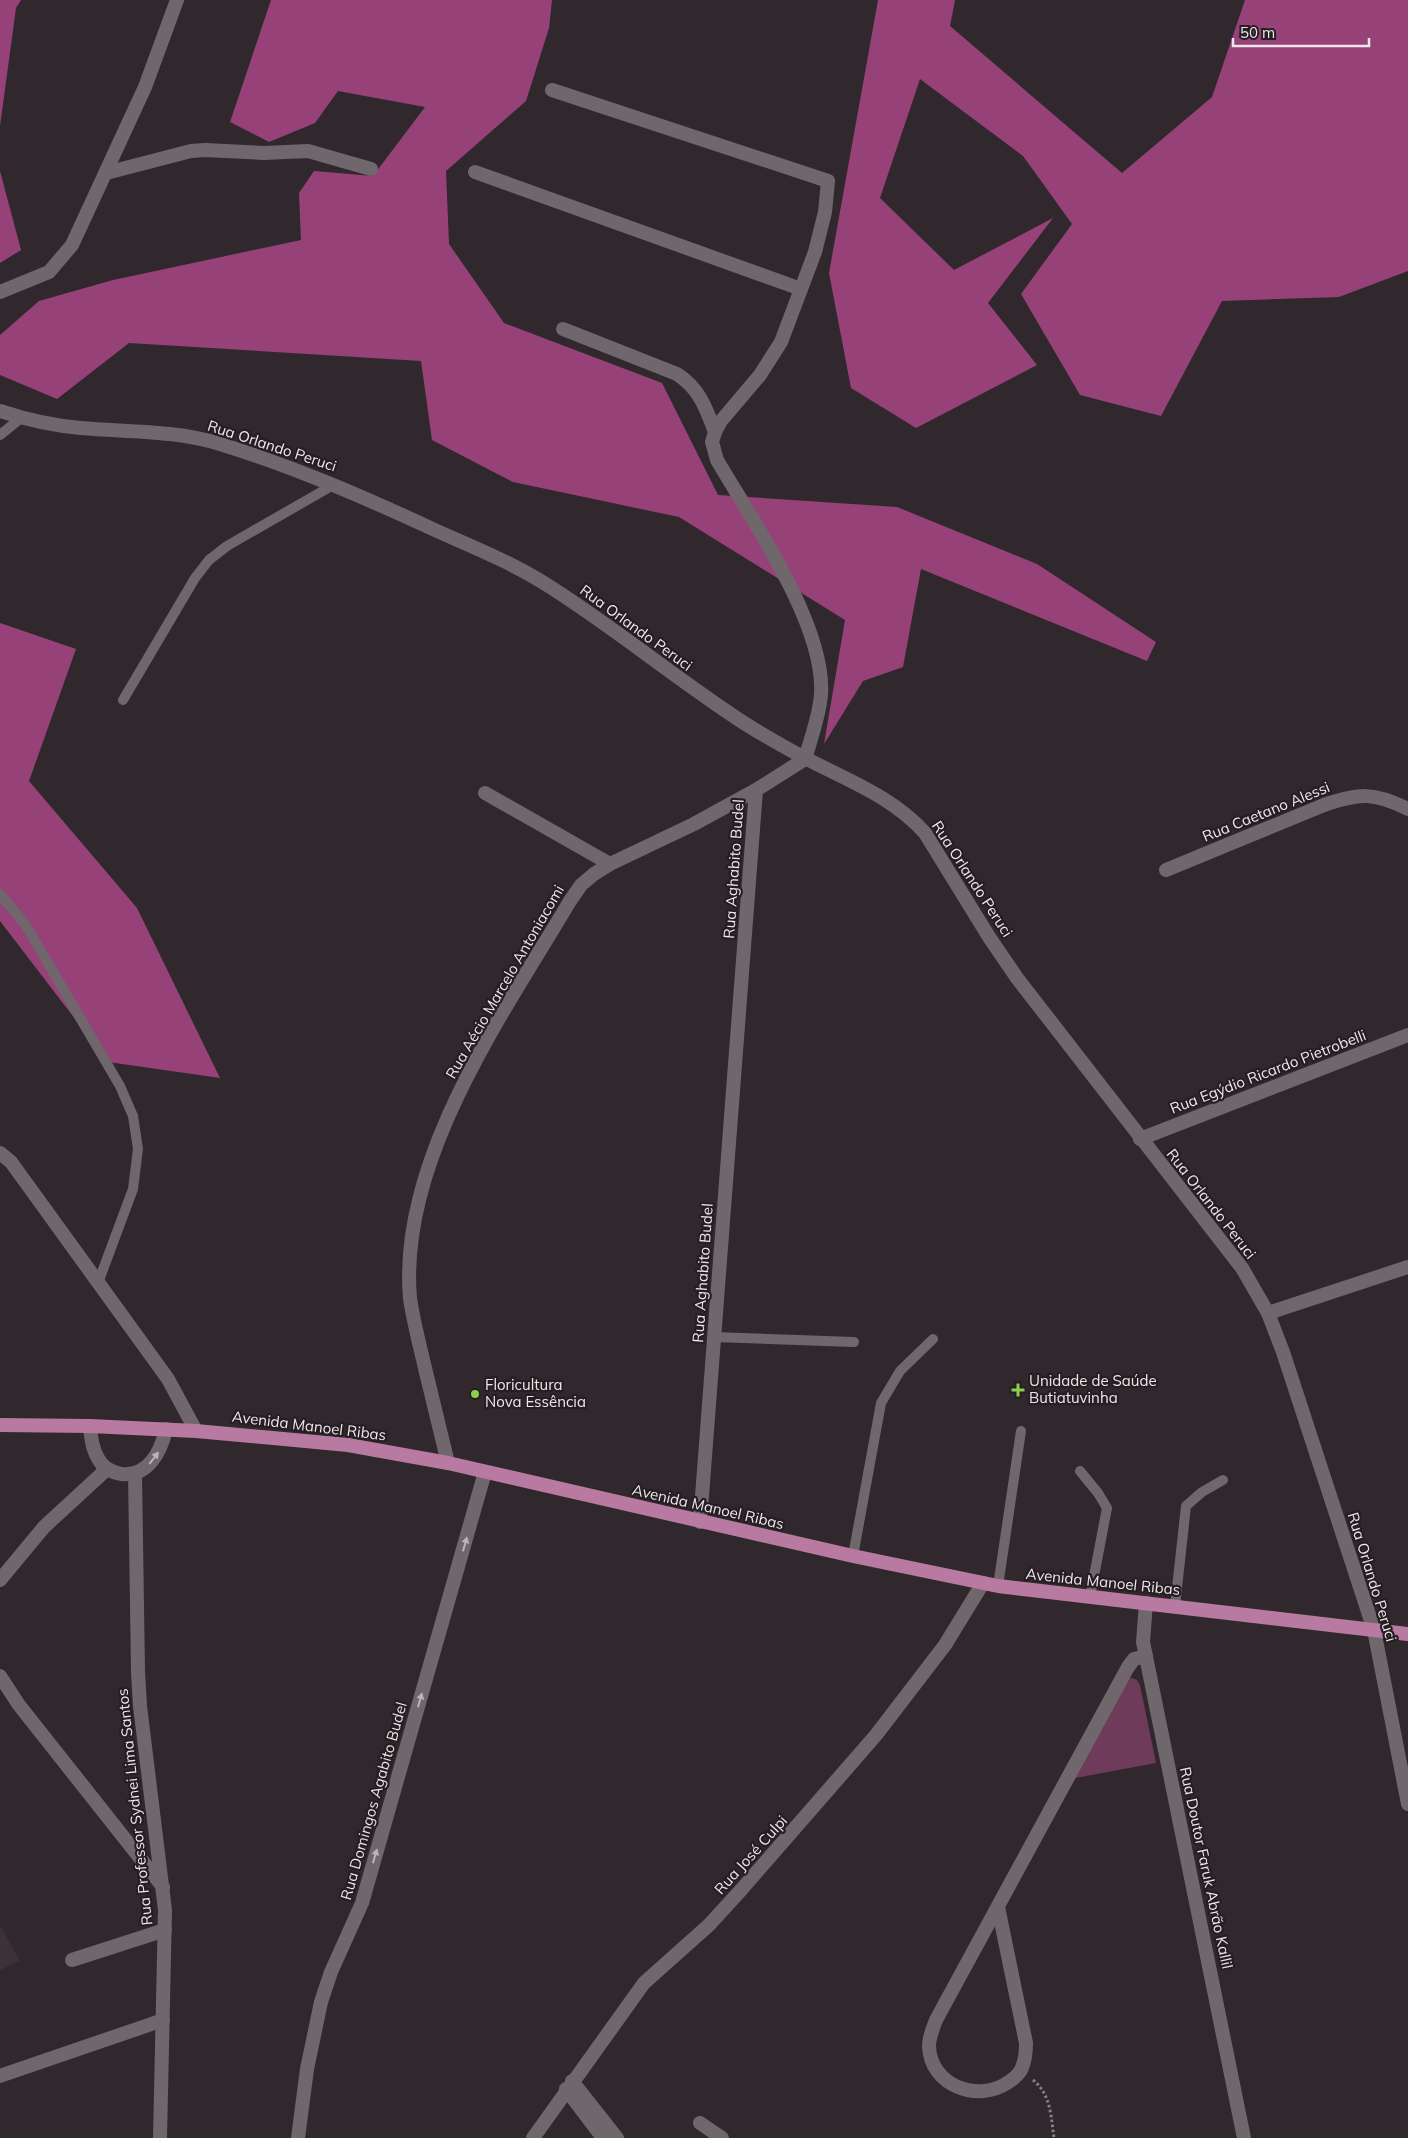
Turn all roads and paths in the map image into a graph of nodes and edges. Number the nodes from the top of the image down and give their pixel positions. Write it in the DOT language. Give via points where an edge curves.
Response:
graph roads {
  1 [pos="177,0"];
  2 [pos="552,90"];
  3 [pos="371,169"];
  4 [pos="475,172"];
  5 [pos="106,173"];
  6 [pos="801,289"];
  7 [pos="0,292"];
  8 [pos="563,329"];
  9 [pos="0,411"];
  10 [pos="21,418"];
  11 [pos="715,432"];
  12 [pos="0,435"];
  13 [pos="335,484"];
  14 [pos="123,700"];
  15 [pos="806,758"];
  16 [pos="756,790"];
  17 [pos="484,793"];
  18 [pos="1408,809"];
  19 [pos="610,864"];
  20 [pos="1166,870"];
  21 [pos="0,894"];
  22 [pos="1408,1035"];
  23 [pos="1140,1139"];
  24 [pos="0,1153"];
  25 [pos="1408,1267"];
  26 [pos="98,1283"];
  27 [pos="1268,1313"];
  28 [pos="714,1337"];
  29 [pos="933,1339"];
  30 [pos="854,1342"];
  31 [pos="0,1425"];
  32 [pos="90,1426"];
  33 [pos="166,1429"];
  34 [pos="196,1431"];
  35 [pos="1021,1431"];
  36 [pos="448,1463"];
  37 [pos="107,1469"];
  38 [pos="1080,1471"];
  39 [pos="485,1472"];
  40 [pos="135,1473"];
  41 [pos="1224,1480"];
  42 [pos="700,1522"];
  43 [pos="853,1556"];
  44 [pos="0,1580"];
  45 [pos="983,1583"];
  46 [pos="998,1586"];
  47 [pos="1090,1597"];
  48 [pos="1146,1603"];
  49 [pos="1175,1606"];
  50 [pos="1374,1630"];
  51 [pos="1408,1634"];
  52 [pos="1146,1656"];
  53 [pos="0,1676"];
  54 [pos="1408,1804"];
  55 [pos="163,1888"];
  56 [pos="998,1907"];
  57 [pos="165,1930"];
  58 [pos="72,1960"];
  59 [pos="163,2020"];
  60 [pos="1021,2070"];
  61 [pos="0,2076"];
  62 [pos="569,2085"];
  63 [pos="700,2123"];
  64 [pos="160,2138"];
  65 [pos="298,2138"];
  66 [pos="532,2138"];
  67 [pos="603,2138"];
  68 [pos="617,2138"];
  69 [pos="722,2138"];
  70 [pos="1054,2138"];
  71 [pos="1244,2138"];
  1 -- 5 [label="street" via="148,78"];
  2 -- 6 [label="street" via="828,181 821,231"];
  3 -- 5 [label="street" via="308,151 205,150"];
  4 -- 6 [label="street"];
  5 -- 7 [label="street" via="82,227 61,260 49,272"];
  6 -- 11 [label="street" via="772,358"];
  8 -- 11 [label="street" via="688,381 699,393"];
  9 -- 10 [label="street, Rua Orlando Peruci"];
  10 -- 12 [label="lane"];
  10 -- 13 [label="street, Rua Orlando Peruci" via="80,428 192,437"];
  11 -- 15 [label="street" via="712,442 717,460 783,573 815,650 821,694"];
  13 -- 14 [label="lane" via="227,546 209,560 195,578"];
  13 -- 15 [label="street, Rua Orlando Peruci" via="515,566 543,582 687,685"];
  15 -- 16 [label="street, Rua Aghabito Budel"];
  15 -- 23 [label="street, Rua Orlando Peruci" via="891,802 920,828 1017,978"];
  16 -- 19 [label="street, Rua Aécio Marcelo Antoniacomi"];
  16 -- 28 [label="street, Rua Aghabito Budel"];
  17 -- 19 [label="street"];
  18 -- 20 [label="street, Rua Caetano Alessi" via="1367,795 1347,798"];
  19 -- 36 [label="street, Rua Aécio Marcelo Antoniacomi" via="581,885 497,1024 466,1078 436,1144 427,1174 411,1242 410,1297"];
  21 -- 26 [label="lane" via="30,932 120,1086 133,1116 138,1149 133,1189"];
  22 -- 23 [label="street, Rua Egýdio Ricardo Pietrobelli"];
  23 -- 27 [label="street, Rua Orlando Peruci" via="1242,1268"];
  24 -- 26 [label="street" via="11,1162"];
  25 -- 27 [label="street"];
  26 -- 34 [label="street" via="168,1379"];
  27 -- 50 [label="street, Rua Orlando Peruci"];
  28 -- 30 [label="lane"];
  28 -- 42 [label="street, Rua Aghabito Budel"];
  29 -- 43 [label="lane" via="900,1371 881,1403"];
  31 -- 32 [label="main road, Avenida Manoel Ribas"];
  32 -- 33 [label="main road, Avenida Manoel Ribas"];
  32 -- 37 [label="street" via="95,1453"];
  33 -- 34 [label="main road, Avenida Manoel Ribas"];
  40 -- 33 [label="street, one-way" via="144,1469 158,1454"];
  34 -- 36 [label="main road, Avenida Manoel Ribas" via="348,1445"];
  35 -- 46 [label="lane"];
  36 -- 39 [label="main road, Avenida Manoel Ribas"];
  37 -- 40 [label="street" via="124,1474"];
  37 -- 44 [label="street" via="44,1527"];
  38 -- 47 [label="lane" via="1107,1508"];
  39 -- 42 [label="main road, Avenida Manoel Ribas"];
  65 -- 39 [label="street, Rua Domingos Agabito Budel, one-way" via="307,2069 321,2002 362,1903"];
  40 -- 55 [label="street, Rua Professor Sydnei Lima Santos" via="139,1698"];
  41 -- 49 [label="lane" via="1202,1492 1186,1506"];
  42 -- 43 [label="main road, Avenida Manoel Ribas"];
  43 -- 45 [label="main road, Avenida Manoel Ribas"];
  45 -- 46 [label="main road, Avenida Manoel Ribas"];
  45 -- 62 [label="street, Rua José Culpi" via="945,1645 876,1736 741,1890 644,1983"];
  46 -- 47 [label="main road, Avenida Manoel Ribas"];
  47 -- 48 [label="main road, Avenida Manoel Ribas"];
  48 -- 49 [label="main road, Avenida Manoel Ribas"];
  48 -- 52 [label="street, Rua Doutor Faruk Abrão Kallil" via="1143,1642"];
  49 -- 50 [label="main road, Avenida Manoel Ribas"];
  50 -- 51 [label="main road, Avenida Manoel Ribas"];
  50 -- 54 [label="street, Rua Orlando Peruci"];
  52 -- 56 [label="street" via="1131,1662"];
  52 -- 71 [label="street, Rua Doutor Faruk Abrão Kallil"];
  53 -- 55 [label="street" via="19,1706"];
  55 -- 57 [label="street, Rua Professor Sydnei Lima Santos"];
  56 -- 60 [label="street" via="1026,2043"];
  56 -- 60 [label="street" via="936,2020 929,2046 939,2073 965,2091 990,2092 1014,2079"];
  57 -- 58 [label="street"];
  57 -- 59 [label="street, Rua Professor Sydnei Lima Santos"];
  59 -- 61 [label="street"];
  59 -- 64 [label="street, Rua Professor Sydnei Lima Santos"];
  60 -- 70 [label="path" via="1044,2089"];
  62 -- 66 [label="street, Rua José Culpi"];
  62 -- 67 [label="street"];
  62 -- 68 [label="street"];
  63 -- 69 [label="street"];
}
